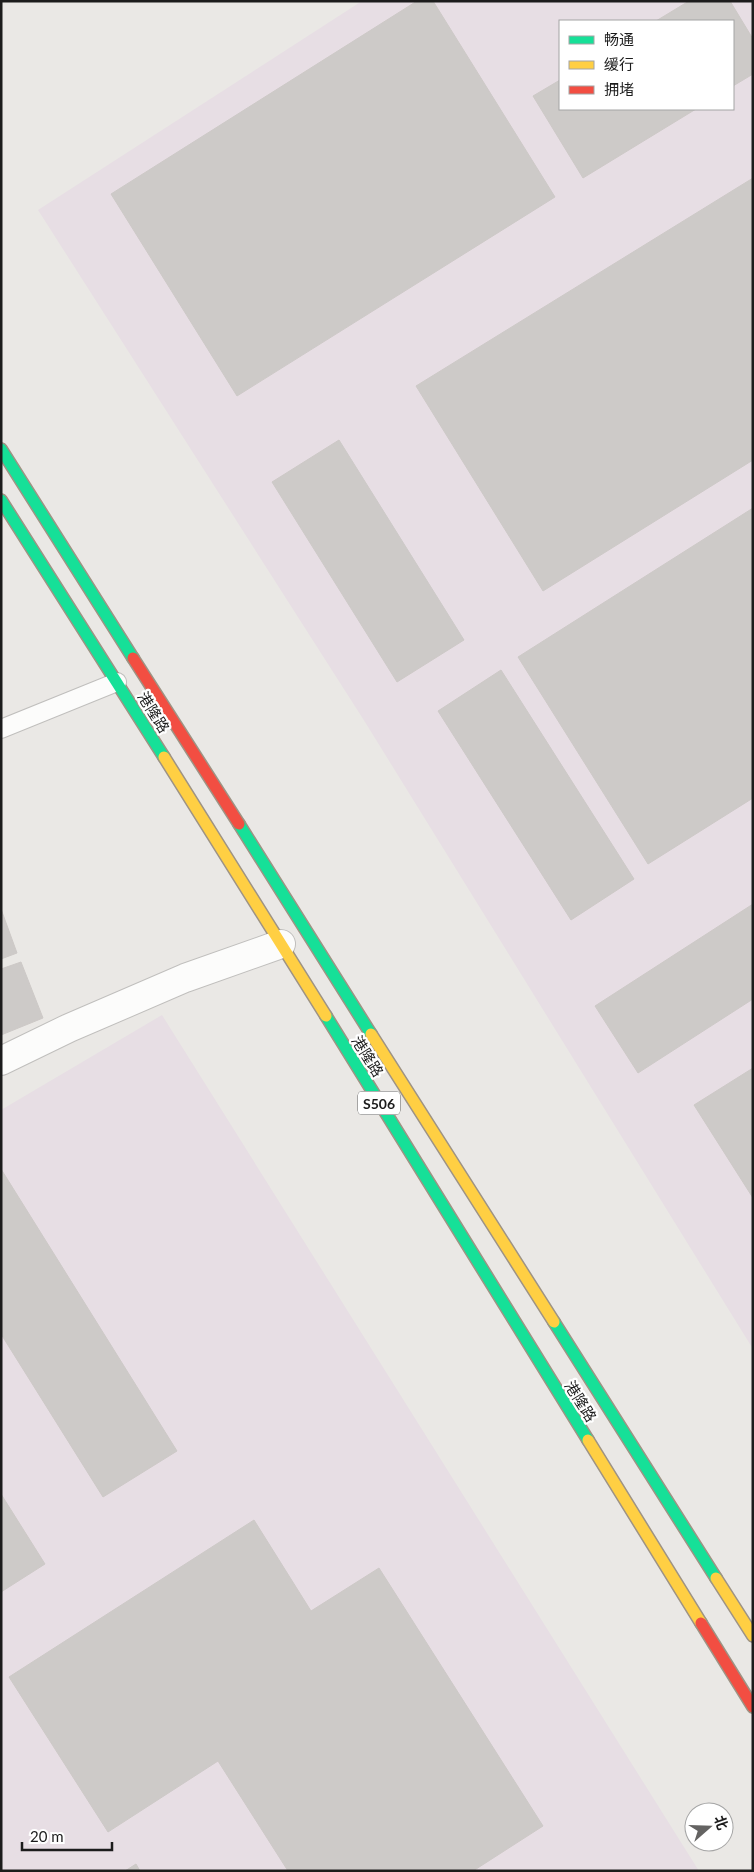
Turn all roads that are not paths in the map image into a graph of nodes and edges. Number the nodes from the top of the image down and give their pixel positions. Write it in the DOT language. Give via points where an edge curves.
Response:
graph roads {
  1 [pos="1,449"];
  2 [pos="1,500"];
  3 [pos="117,682"];
  4 [pos="1,729"];
  5 [pos="281,944"];
  6 [pos="1,1061"];
  7 [pos="753,1636"];
  8 [pos="753,1707"];
  1 -- 7 [label="main road, 港隆路 / S506"];
  2 -- 3 [label="main road, 港隆路 / S506"];
  3 -- 4 [label="lane"];
  3 -- 5 [label="main road, 港隆路 / S506"];
  5 -- 6 [label="street" via="185,978"];
  5 -- 8 [label="main road, 港隆路 / S506"];
}
